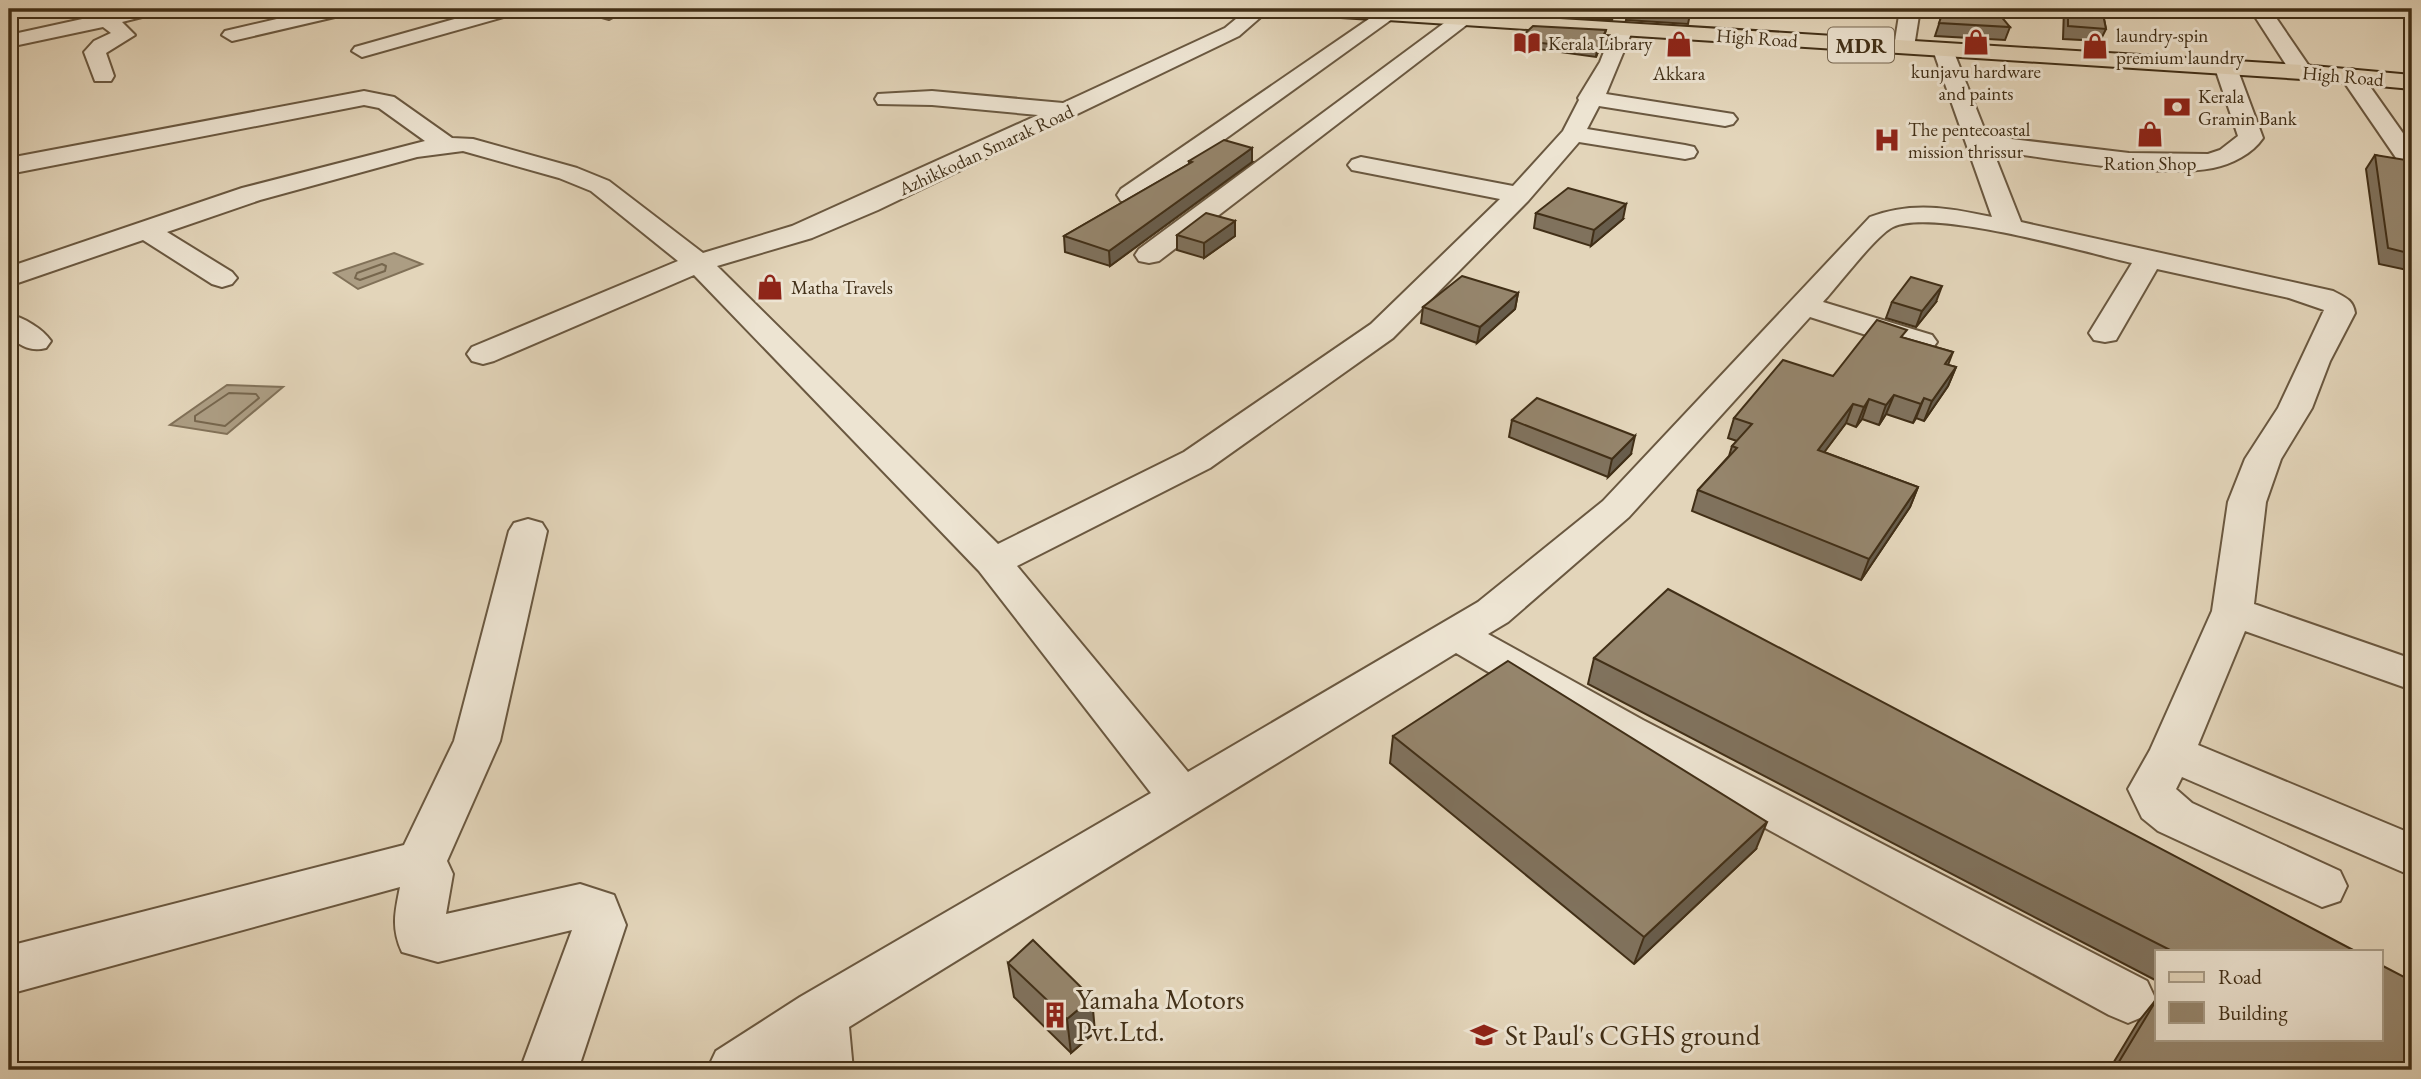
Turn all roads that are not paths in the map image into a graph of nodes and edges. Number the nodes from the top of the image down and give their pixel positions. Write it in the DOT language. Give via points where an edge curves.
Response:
graph roads {
  1 [pos="151,9"];
  2 [pos="345,9"];
  3 [pos="511,9"];
  4 [pos="1260,9"];
  5 [pos="1310,9"];
  6 [pos="1910,9"];
  7 [pos="2260,9"];
  8 [pos="1389,14"];
  9 [pos="1462,19"];
  10 [pos="107,20"];
  11 [pos="1623,29"];
  12 [pos="232,35"];
  13 [pos="9,41"];
  14 [pos="101,45"];
  15 [pos="1904,47"];
  16 [pos="1943,50"];
  17 [pos="362,51"];
  18 [pos="9,61"];
  19 [pos="2226,68"];
  20 [pos="2302,72"];
  21 [pos="103,76"];
  22 [pos="2351,76"];
  23 [pos="2412,82"];
  24 [pos="1590,98"];
  25 [pos="886,99"];
  26 [pos="1069,111"];
  27 [pos="1725,119"];
  28 [pos="1573,134"];
  29 [pos="1978,142"];
  30 [pos="446,145"];
  31 [pos="1685,152"];
  32 [pos="2412,163"];
  33 [pos="1360,165"];
  34 [pos="9,166"];
  35 [pos="1129,195"];
  36 [pos="1519,195"];
  37 [pos="2010,228"];
  38 [pos="144,229"];
  39 [pos="1149,255"];
  40 [pos="2148,260"];
  41 [pos="698,263"];
  42 [pos="9,277"];
  43 [pos="222,278"];
  44 [pos="1804,306"];
  45 [pos="9,323"];
  46 [pos="2105,333"];
  47 [pos="35,341"];
  48 [pos="1921,342"];
  49 [pos="483,354"];
  50 [pos="528,531"];
  51 [pos="993,562"];
  52 [pos="2233,611"];
  53 [pos="1457,635"];
  54 [pos="2412,674"];
  55 [pos="2172,753"];
  56 [pos="1181,797"];
  57 [pos="2412,856"];
  58 [pos="421,864"];
  59 [pos="2322,886"];
  60 [pos="9,970"];
  61 [pos="2128,998"];
  62 [pos="820,1015"];
  63 [pos="549,1070"];
  64 [pos="736,1070"];
  65 [pos="824,1070"];
  1 -- 10 [label="street"];
  2 -- 12 [label="street"];
  3 -- 17 [label="street"];
  4 -- 26 [label="street, Azhikkodan Smarak Road" via="1232,32"];
  5 -- 8 [label="main road, High Road / MDR"];
  6 -- 15 [label="street"];
  7 -- 20 [label="street"];
  8 -- 9 [label="main road, High Road / MDR"];
  8 -- 35 [label="street"];
  9 -- 11 [label="main road, High Road / MDR"];
  9 -- 39 [label="street"];
  10 -- 13 [label="street"];
  10 -- 14 [label="street" via="125,35"];
  11 -- 15 [label="main road, High Road / MDR"];
  11 -- 24 [label="street"];
  14 -- 18 [label="street"];
  14 -- 21 [label="street" via="95,52"];
  15 -- 16 [label="main road, High Road / MDR"];
  16 -- 19 [label="main road, High Road / MDR"];
  16 -- 29 [label="street"];
  19 -- 20 [label="main road, High Road / MDR"];
  19 -- 29 [label="street" via="2251,138 2229,155 2210,161 2129,160"];
  20 -- 22 [label="main road, High Road / MDR"];
  22 -- 23 [label="main road, High Road / MDR"];
  22 -- 32 [label="street"];
  24 -- 27 [label="street"];
  24 -- 28 [label="street"];
  25 -- 26 [label="street" via="932,98"];
  26 -- 41 [label="street, Azhikkodan Smarak Road" via="802,232"];
  28 -- 31 [label="street"];
  28 -- 36 [label="street"];
  29 -- 37 [label="street"];
  30 -- 34 [label="street" via="386,102 364,98"];
  30 -- 38 [label="street" via="251,194"];
  30 -- 41 [label="street" via="464,144 600,186"];
  33 -- 36 [label="street"];
  36 -- 51 [label="street" via="1382,331 1198,460"];
  37 -- 40 [label="street"];
  37 -- 44 [label="street" via="1916,213 1894,216 1880,223"];
  38 -- 42 [label="street"];
  38 -- 43 [label="street"];
  40 -- 46 [label="street"];
  40 -- 52 [label="street" via="2290,289 2339,306 2340,313 2295,408 2263,459 2247,502"];
  41 -- 49 [label="street, Azhikkodan Smarak Road"];
  41 -- 51 [label="street"];
  44 -- 48 [label="street"];
  44 -- 53 [label="street" via="1616,509 1493,612"];
  45 -- 47 [label="street"];
  50 -- 58 [label="street" via="477,741"];
  51 -- 56 [label="street"];
  52 -- 54 [label="street"];
  52 -- 55 [label="street"];
  53 -- 56 [label="street"];
  53 -- 61 [label="street" via="1627,732"];
  55 -- 57 [label="street"];
  55 -- 59 [label="street" via="2152,789 2159,805 2175,817"];
  56 -- 62 [label="street"];
  58 -- 60 [label="street"];
  58 -- 63 [label="street" via="428,874 419,922 421,936 438,939 580,906 596,911 600,925"];
  62 -- 64 [label="street"];
  62 -- 65 [label="street"];
}
